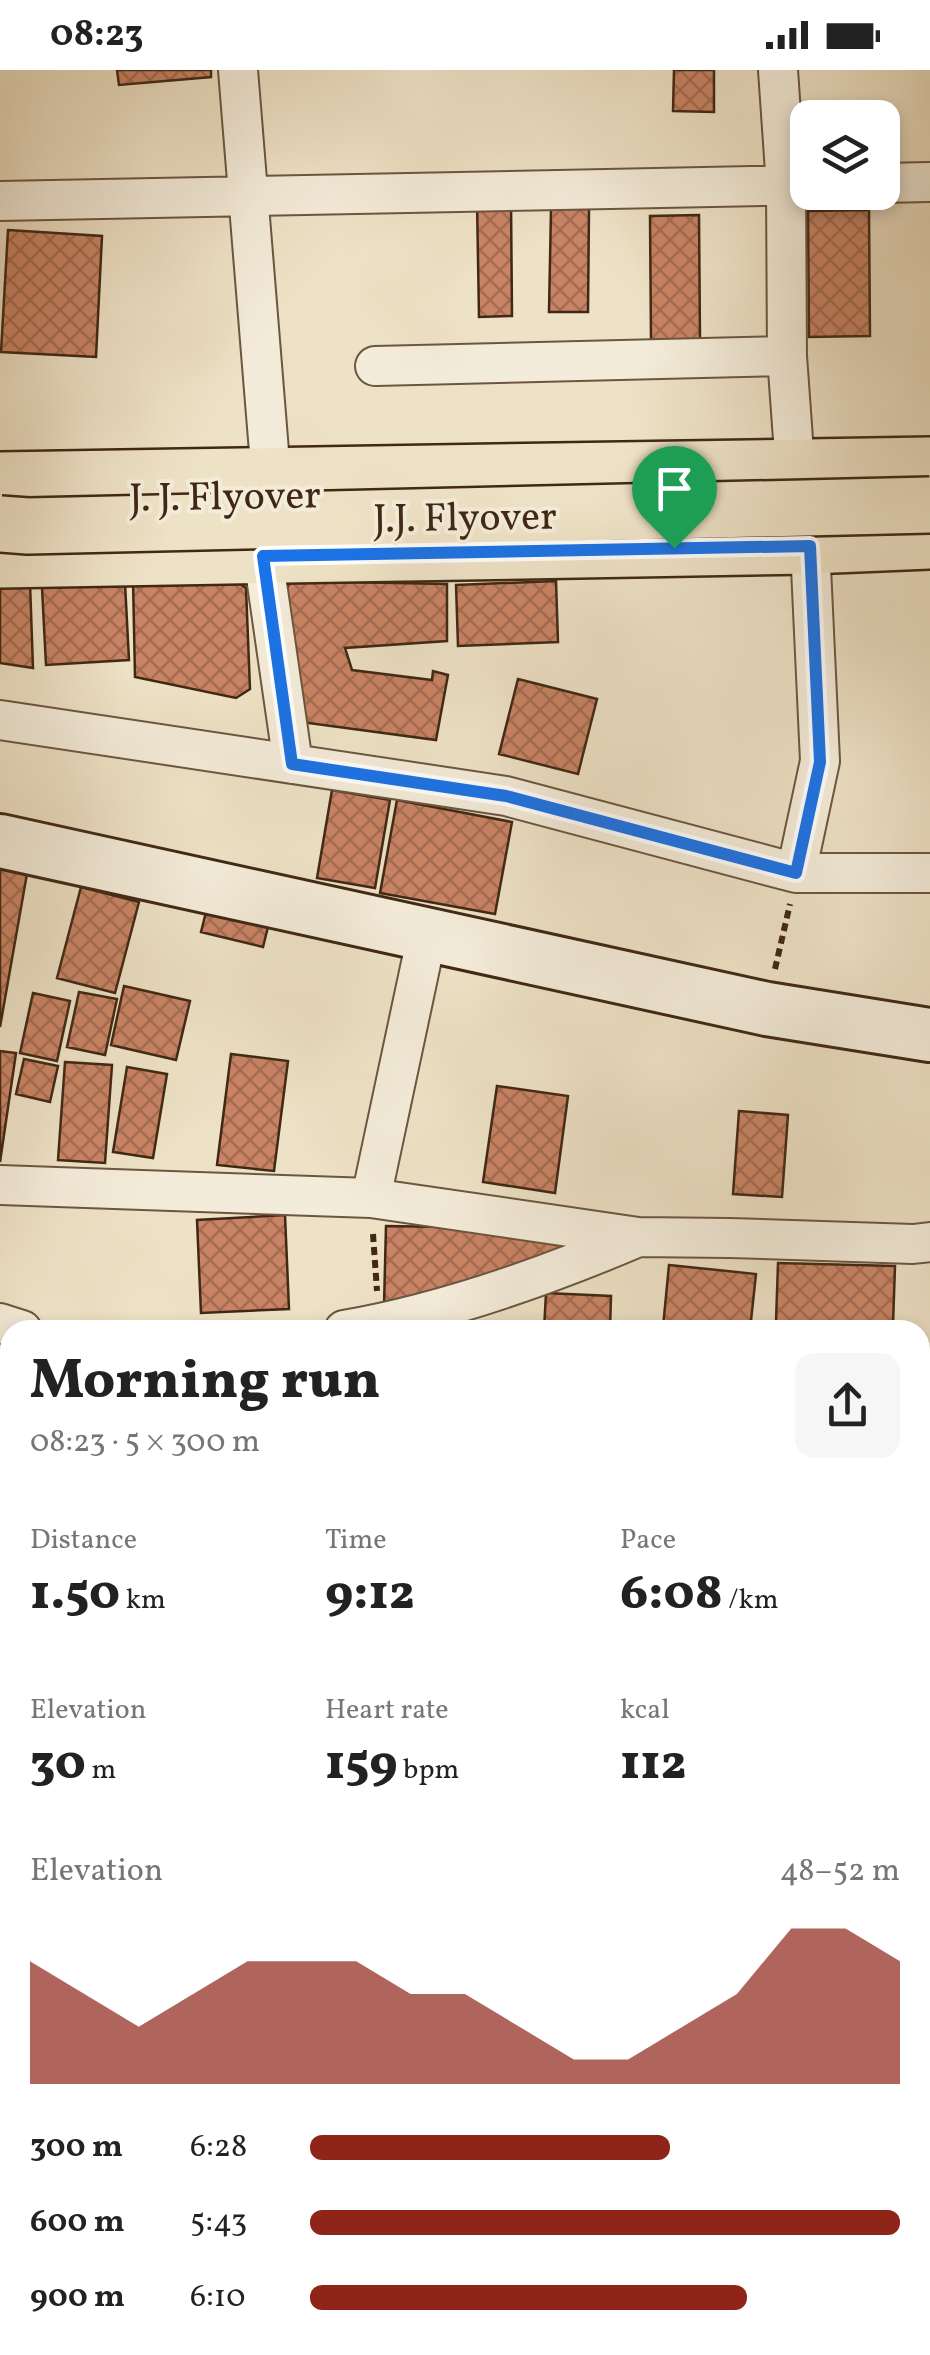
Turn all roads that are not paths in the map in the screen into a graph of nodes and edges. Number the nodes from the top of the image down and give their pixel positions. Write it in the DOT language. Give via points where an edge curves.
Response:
graph roads {
  1 [pos="238,70"];
  2 [pos="778,70"];
  3 [pos="790,143"];
  4 [pos="930,182"];
  5 [pos="900,183"];
  6 [pos="790,185"];
  7 [pos="248,195"];
  8 [pos="0,201"];
  9 [pos="796,210"];
  10 [pos="787,356"];
  11 [pos="375,366"];
  12 [pos="930,466"];
  13 [pos="796,467"];
  14 [pos="270,476"];
  15 [pos="0,480"];
  16 [pos="930,485"];
  17 [pos="0,497"];
  18 [pos="930,505"];
  19 [pos="0,524"];
  20 [pos="930,541"];
  21 [pos="810,546"];
  22 [pos="263,556"];
  23 [pos="0,560"];
  24 [pos="0,720"];
  25 [pos="292,764"];
  26 [pos="0,841"];
  27 [pos="796,873"];
  28 [pos="930,873"];
  29 [pos="426,935"];
  30 [pos="930,1035"];
  31 [pos="0,1184"];
  32 [pos="371,1198"];
  33 [pos="638,1237"];
  34 [pos="930,1242"];
  35 [pos="423,1320"];
  1 -- 7 [label="street"];
  2 -- 3 [label="street"];
  4 -- 5 [label="street"];
  6 -- 7 [label="street"];
  7 -- 8 [label="street"];
  7 -- 14 [label="street"];
  9 -- 10 [label="street"];
  10 -- 11 [label="street"];
  10 -- 13 [label="street"];
  12 -- 13 [label="main road"];
  13 -- 14 [label="main road"];
  14 -- 15 [label="main road"];
  16 -- 17 [label="main road, J. J. Flyover"];
  18 -- 19 [label="main road, J.J. Flyover, bridge"];
  20 -- 21 [label="main road"];
  21 -- 22 [label="main road"];
  21 -- 27 [label="street" via="820,762"];
  22 -- 23 [label="main road"];
  22 -- 25 [label="street"];
  24 -- 25 [label="street"];
  25 -- 27 [label="street" via="506,796"];
  26 -- 29 [label="street"];
  27 -- 28 [label="street"];
  29 -- 30 [label="street" via="767,1010"];
  29 -- 32 [label="street"];
  31 -- 32 [label="street"];
  32 -- 33 [label="street"];
  33 -- 34 [label="street"];
  33 -- 35 [label="street"];
}
